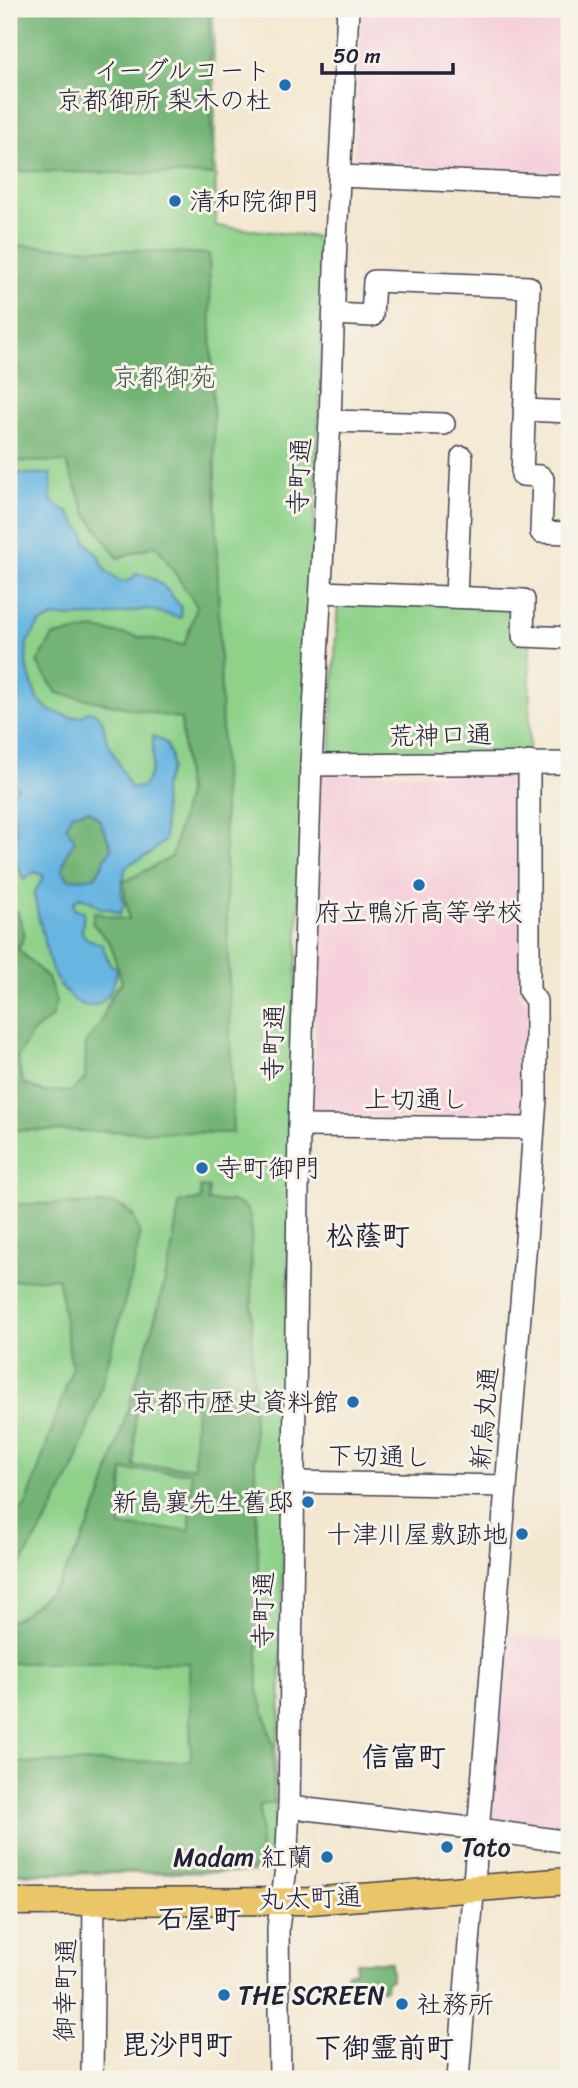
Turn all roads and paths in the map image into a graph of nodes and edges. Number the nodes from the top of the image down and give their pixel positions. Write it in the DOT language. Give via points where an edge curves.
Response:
graph roads {
  1 [pos="348,9"];
  2 [pos="340,176"];
  3 [pos="569,186"];
  4 [pos="334,314"];
  5 [pos="525,410"];
  6 [pos="569,412"];
  7 [pos="330,421"];
  8 [pos="444,424"];
  9 [pos="462,457"];
  10 [pos="569,533"];
  11 [pos="321,592"];
  12 [pos="456,597"];
  13 [pos="569,638"];
  14 [pos="528,762"];
  15 [pos="569,763"];
  16 [pos="311,765"];
  17 [pos="299,1126"];
  18 [pos="533,1128"];
  19 [pos="293,1482"];
  20 [pos="506,1486"];
  21 [pos="289,1807"];
  22 [pos="478,1829"];
  23 [pos="569,1842"];
  24 [pos="569,1881"];
  25 [pos="474,1888"];
  26 [pos="94,1901"];
  27 [pos="282,1901"];
  28 [pos="9,1902"];
  29 [pos="92,2079"];
  30 [pos="280,2079"];
  31 [pos="458,2079"];
  1 -- 2 [label="street, 寺町通"];
  2 -- 3 [label="street"];
  2 -- 4 [label="street, 寺町通"];
  4 -- 5 [label="street" via="372,316 374,281 528,287"];
  4 -- 7 [label="street, 寺町通"];
  5 -- 6 [label="street"];
  5 -- 10 [label="street" via="522,475 543,480 541,532"];
  7 -- 8 [label="street"];
  7 -- 11 [label="street, 寺町通"];
  9 -- 12 [label="street"];
  11 -- 12 [label="street"];
  11 -- 16 [label="street, 寺町通"];
  12 -- 13 [label="street" via="524,600 523,636"];
  14 -- 15 [label="street, 荒神口通"];
  14 -- 16 [label="street, 荒神口通"];
  14 -- 18 [label="street, 新烏丸通" via="528,985 536,1001"];
  16 -- 17 [label="street, 寺町通"];
  17 -- 18 [label="street, 上切通し"];
  17 -- 19 [label="street, 寺町通"];
  18 -- 20 [label="street, 新烏丸通"];
  19 -- 20 [label="street, 下切通し"];
  19 -- 21 [label="street, 寺町通"];
  20 -- 22 [label="street, 新烏丸通"];
  21 -- 22 [label="street"];
  21 -- 27 [label="street, 寺町通"];
  22 -- 23 [label="street"];
  22 -- 25 [label="street, 新烏丸通"];
  24 -- 25 [label="main road, 丸太町通"];
  25 -- 27 [label="main road, 丸太町通"];
  25 -- 31 [label="street, 新烏丸通"];
  26 -- 27 [label="main road, 丸太町通"];
  26 -- 28 [label="main road, 丸太町通"];
  26 -- 29 [label="street, 御幸町通"];
  27 -- 30 [label="street, 寺町通" via="278,1928"];
}
